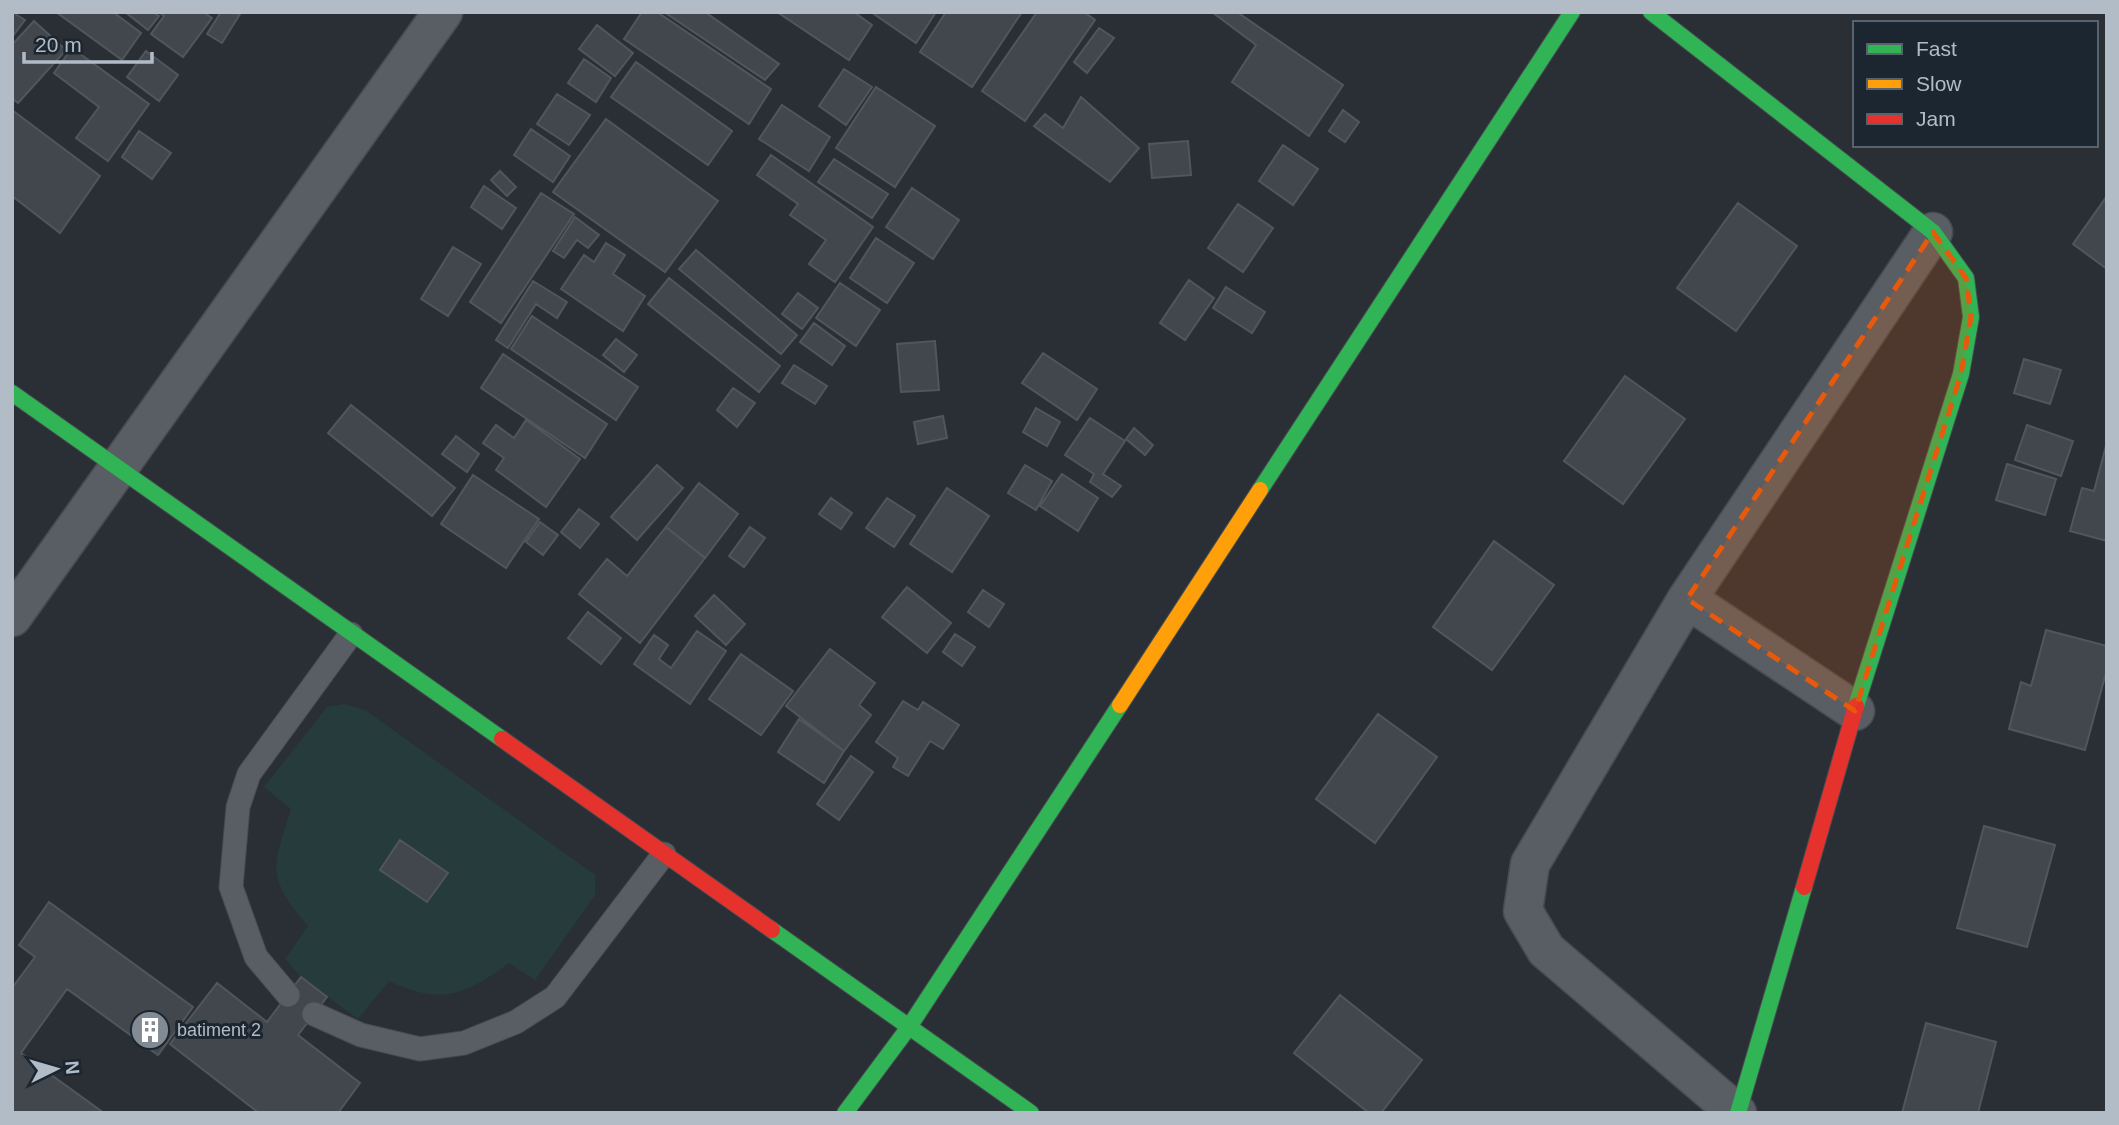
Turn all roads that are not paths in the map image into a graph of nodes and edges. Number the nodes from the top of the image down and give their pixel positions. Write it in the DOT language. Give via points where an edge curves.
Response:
graph roads {
  1 [pos="443,12"];
  2 [pos="1572,12"];
  3 [pos="1651,12"];
  4 [pos="1933,232"];
  5 [pos="12,393"];
  6 [pos="118,470"];
  7 [pos="1687,599"];
  8 [pos="12,617"];
  9 [pos="351,634"];
  10 [pos="1855,711"];
  11 [pos="664,854"];
  12 [pos="288,995"];
  13 [pos="314,1014"];
  14 [pos="909,1027"];
  15 [pos="845,1113"];
  16 [pos="1031,1113"];
  17 [pos="1737,1113"];
  1 -- 6 [label="street"];
  2 -- 14 [label="street"];
  3 -- 4 [label="street"];
  4 -- 7 [label="street"];
  4 -- 10 [label="street" via="1966,278 1971,317 1961,374"];
  5 -- 6 [label="street"];
  6 -- 8 [label="street"];
  6 -- 9 [label="street"];
  7 -- 10 [label="street"];
  7 -- 17 [label="street" via="1530,864 1523,911 1546,950"];
  9 -- 11 [label="street"];
  9 -- 12 [label="lane" via="249,774 238,807 231,887 256,957"];
  10 -- 17 [label="street"];
  11 -- 13 [label="lane" via="555,997 516,1022 464,1043 420,1049 361,1035"];
  11 -- 14 [label="street"];
  14 -- 15 [label="street"];
  14 -- 16 [label="street"];
}
